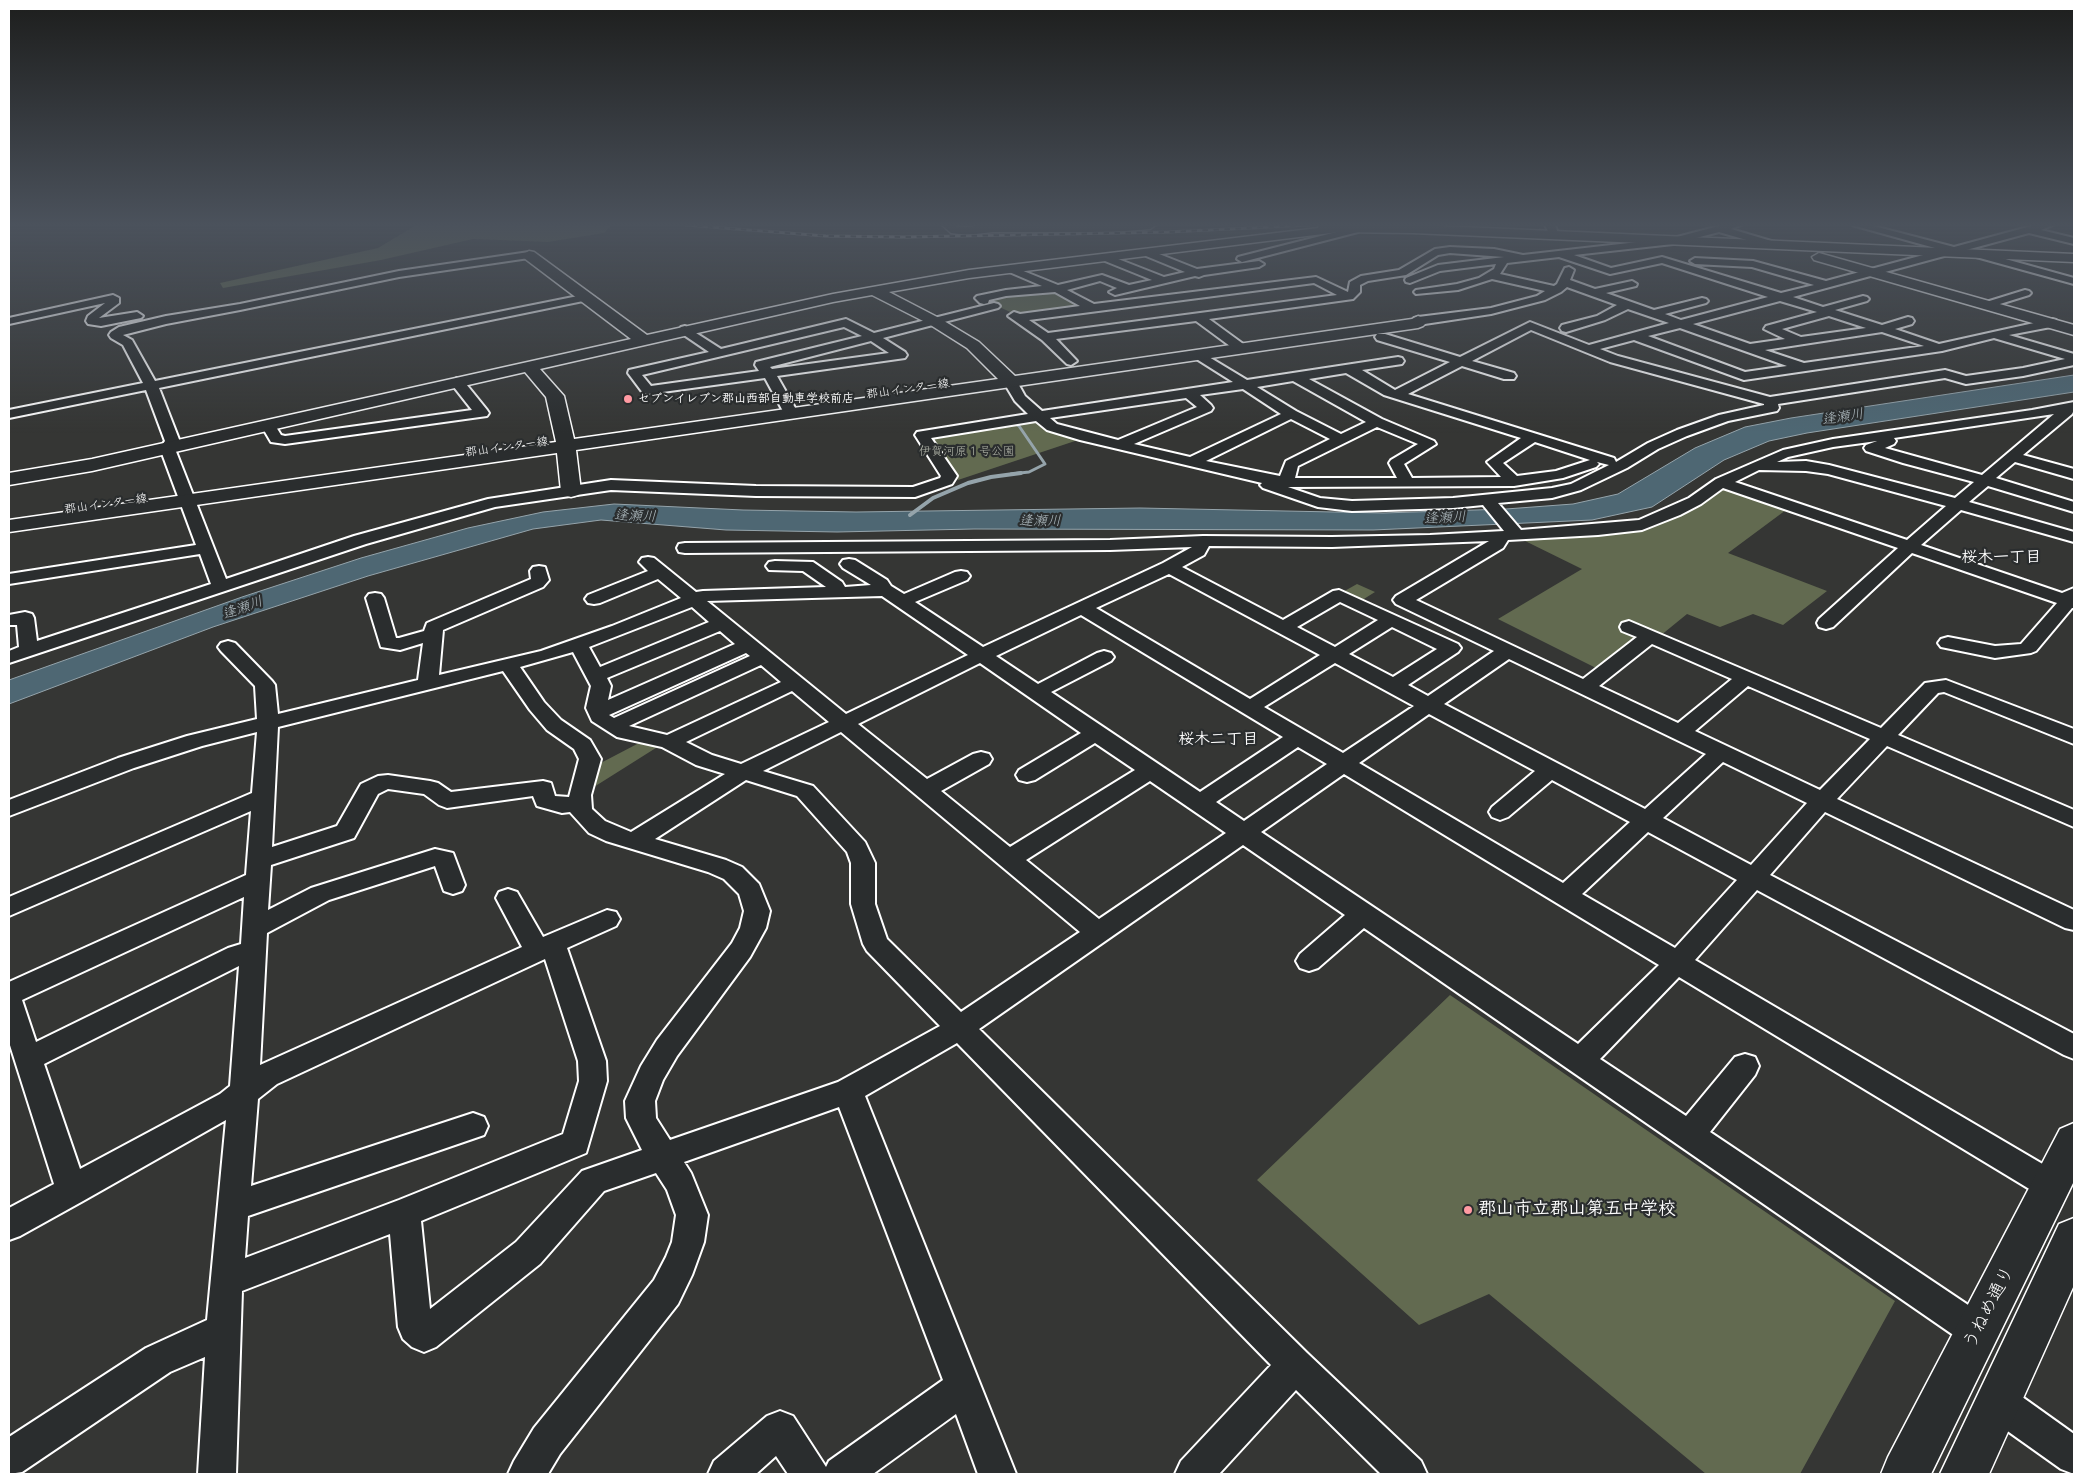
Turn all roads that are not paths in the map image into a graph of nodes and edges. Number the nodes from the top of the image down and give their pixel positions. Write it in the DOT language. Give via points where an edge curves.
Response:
graph roads {
  1 [pos="302,294"];
  2 [pos="584,294"];
  3 [pos="857,294"];
  4 [pos="881,294"];
  5 [pos="1001,294"];
  6 [pos="1067,294"];
  7 [pos="1105,294"];
  8 [pos="1209,294"];
  9 [pos="1231,294"];
  10 [pos="1344,294"];
  11 [pos="1352,294"];
  12 [pos="1546,294"];
  13 [pos="1596,294"];
  14 [pos="1774,294"];
  15 [pos="1792,294"];
  16 [pos="1949,294"];
  17 [pos="2021,294"];
  18 [pos="588,297"];
  19 [pos="1349,297"];
  20 [pos="1783,297"];
  21 [pos="1863,299"];
  22 [pos="1080,301"];
  23 [pos="1702,301"];
  24 [pos="1626,305"];
  25 [pos="1987,305"];
  26 [pos="994,306"];
  27 [pos="1092,308"];
  28 [pos="1254,309"];
  29 [pos="1826,311"];
  30 [pos="1652,314"];
  31 [pos="1197,316"];
  32 [pos="1018,318"];
  33 [pos="166,320"];
  34 [pos="9,321"];
  35 [pos="934,321"];
  36 [pos="1418,321"];
  37 [pos="1908,321"];
  38 [pos="1679,324"];
  39 [pos="2052,324"];
  40 [pos="1566,328"];
  41 [pos="1881,329"];
  42 [pos="685,330"];
  43 [pos="2074,330"];
  44 [pos="1993,334"];
  45 [pos="1634,336"];
  46 [pos="873,337"];
  47 [pos="1046,337"];
  48 [pos="1381,337"];
  49 [pos="643,340"];
  50 [pos="1797,340"];
  51 [pos="1238,347"];
  52 [pos="1942,347"];
  53 [pos="1587,348"];
  54 [pos="1748,348"];
  55 [pos="718,352"];
  56 [pos="1199,355"];
  57 [pos="1462,360"];
  58 [pos="2074,360"];
  59 [pos="1398,361"];
  60 [pos="1071,362"];
  61 [pos="528,366"];
  62 [pos="1802,367"];
  63 [pos="1349,369"];
  64 [pos="769,374"];
  65 [pos="1509,376"];
  66 [pos="1744,376"];
  67 [pos="1296,377"];
  68 [pos="1007,379"];
  69 [pos="457,382"];
  70 [pos="1701,383"];
  71 [pos="151,385"];
  72 [pos="1245,385"];
  73 [pos="1858,387"];
  74 [pos="1393,393"];
  75 [pos="1190,394"];
  76 [pos="1770,401"];
  77 [pos="1347,405"];
  78 [pos="2069,407"];
  79 [pos="790,410"];
  80 [pos="9,414"];
  81 [pos="1291,414"];
  82 [pos="1039,416"];
  83 [pos="1377,422"];
  84 [pos="268,425"];
  85 [pos="1901,432"];
  86 [pos="1533,437"];
  87 [pos="1340,439"];
  88 [pos="565,443"];
  89 [pos="1120,446"];
  90 [pos="167,448"];
  91 [pos="2012,456"];
  92 [pos="1190,463"];
  93 [pos="1591,464"];
  94 [pos="1622,465"];
  95 [pos="1750,468"];
  96 [pos="2074,474"];
  97 [pos="9,479"];
  98 [pos="1985,480"];
  99 [pos="1514,481"];
  100 [pos="1286,482"];
  101 [pos="1408,482"];
  102 [pos="1721,482"];
  103 [pos="1268,484"];
  104 [pos="571,491"];
  105 [pos="185,497"];
  106 [pos="1488,501"];
  107 [pos="1959,505"];
  108 [pos="2074,507"];
  109 [pos="9,519"];
  110 [pos="9,526"];
  111 [pos="1510,534"];
  112 [pos="2074,537"];
  113 [pos="1203,541"];
  114 [pos="1910,547"];
  115 [pos="206,548"];
  116 [pos="685,548"];
  117 [pos="850,564"];
  118 [pos="775,566"];
  119 [pos="1168,567"];
  120 [pos="539,571"];
  121 [pos="961,576"];
  122 [pos="9,579"];
  123 [pos="220,585"];
  124 [pos="883,589"];
  125 [pos="837,593"];
  126 [pos="375,598"];
  127 [pos="594,599"];
  128 [pos="2072,599"];
  129 [pos="694,600"];
  130 [pos="904,600"];
  131 [pos="1082,608"];
  132 [pos="9,620"];
  133 [pos="1391,620"];
  134 [pos="722,623"];
  135 [pos="1826,623"];
  136 [pos="1284,627"];
  137 [pos="1629,627"];
  138 [pos="433,634"];
  139 [pos="1651,636"];
  140 [pos="1948,643"];
  141 [pos="579,645"];
  142 [pos="228,647"];
  143 [pos="29,649"];
  144 [pos="755,651"];
  145 [pos="1507,651"];
  146 [pos="1335,654"];
  147 [pos="982,655"];
  148 [pos="9,656"];
  149 [pos="1104,658"];
  150 [pos="509,665"];
  151 [pos="595,676"];
  152 [pos="1746,677"];
  153 [pos="796,682"];
  154 [pos="428,683"];
  155 [pos="1394,685"];
  156 [pos="1584,687"];
  157 [pos="1037,692"];
  158 [pos="1430,704"];
  159 [pos="1249,708"];
  160 [pos="605,719"];
  161 [pos="268,722"];
  162 [pos="843,722"];
  163 [pos="1096,733"];
  164 [pos="1680,733"];
  165 [pos="1298,737"];
  166 [pos="1885,737"];
  167 [pos="2074,737"];
  168 [pos="669,742"];
  169 [pos="1721,752"];
  170 [pos="982,759"];
  171 [pos="1343,764"];
  172 [pos="1551,769"];
  173 [pos="745,771"];
  174 [pos="1150,771"];
  175 [pos="1027,775"];
  176 [pos="925,790"];
  177 [pos="263,798"];
  178 [pos="1823,800"];
  179 [pos="1199,803"];
  180 [pos="580,804"];
  181 [pos="9,808"];
  182 [pos="1500,812"];
  183 [pos="2074,819"];
  184 [pos="1648,820"];
  185 [pos="1243,832"];
  186 [pos="634,841"];
  187 [pos="1009,859"];
  188 [pos="258,870"];
  189 [pos="1753,876"];
  190 [pos="453,885"];
  191 [pos="1565,895"];
  192 [pos="508,898"];
  193 [pos="9,907"];
  194 [pos="1364,914"];
  195 [pos="607,919"];
  196 [pos="2074,921"];
  197 [pos="1098,932"];
  198 [pos="254,939"];
  199 [pos="545,948"];
  200 [pos="1309,961"];
  201 [pos="1677,963"];
  202 [pos="9,994"];
  203 [pos="9,1001"];
  204 [pos="958,1029"];
  205 [pos="2074,1047"];
  206 [pos="28,1059"];
  207 [pos="1580,1061"];
  208 [pos="1745,1066"];
  209 [pos="244,1090"];
  210 [pos="848,1091"];
  211 [pos="473,1126"];
  212 [pos="1689,1135"];
  213 [pos="2074,1141"];
  214 [pos="664,1156"];
  215 [pos="2052,1186"];
  216 [pos="72,1191"];
  217 [pos="234,1206"];
  218 [pos="404,1213"];
  219 [pos="9,1225"];
  220 [pos="2074,1238"];
  221 [pos="226,1281"];
  222 [pos="224,1330"];
  223 [pos="1977,1331"];
  224 [pos="1295,1365"];
  225 [pos="963,1387"];
  226 [pos="1998,1402"];
  227 [pos="2074,1456"];
  228 [pos="9,1459"];
  229 [pos="217,1474"];
  230 [pos="527,1474"];
  231 [pos="727,1474"];
  232 [pos="810,1474"];
  233 [pos="842,1474"];
  234 [pos="997,1474"];
  235 [pos="1194,1474"];
  236 [pos="1408,1474"];
  237 [pos="1905,1474"];
  238 [pos="1964,1474"];
  1 -- 33 [label="street"];
  2 -- 18 [label="street"];
  3 -- 42 [label="street"];
  4 -- 35 [label="street"];
  5 -- 26 [label="street" via="980,299"];
  6 -- 22 [label="street"];
  7 -- 22 [label="street"];
  8 -- 27 [label="street"];
  9 -- 28 [label="street"];
  10 -- 19 [label="street"];
  11 -- 19 [label="street"];
  12 -- 36 [label="street" via="1491,311"];
  13 -- 24 [label="street"];
  14 -- 20 [label="street"];
  15 -- 20 [label="street"];
  16 -- 25 [label="street"];
  17 -- 25 [label="street"];
  18 -- 49 [label="street"];
  18 -- 71 [label="street"];
  19 -- 28 [label="street"];
  20 -- 29 [label="street"];
  20 -- 38 [label="street"];
  21 -- 29 [label="street"];
  22 -- 27 [label="street"];
  23 -- 30 [label="street"];
  24 -- 30 [label="street"];
  24 -- 40 [label="street" via="1601,318"];
  25 -- 39 [label="street"];
  26 -- 32 [label="street"];
  26 -- 35 [label="street"];
  27 -- 32 [label="street"];
  28 -- 31 [label="street"];
  29 -- 41 [label="street"];
  29 -- 50 [label="street" via="1770,329"];
  30 -- 38 [label="street"];
  31 -- 47 [label="street"];
  31 -- 51 [label="street"];
  32 -- 47 [label="street"];
  33 -- 34 [label="street" via="165,315 156,314 92,321 113,303 113,298"];
  33 -- 71 [label="street" via="123,330 115,335 128,343"];
  35 -- 46 [label="street"];
  35 -- 68 [label="street" via="973,345"];
  36 -- 51 [label="street"];
  37 -- 41 [label="street"];
  38 -- 45 [label="street"];
  38 -- 54 [label="street"];
  39 -- 43 [label="street"];
  39 -- 44 [label="street"];
  41 -- 50 [label="street"];
  41 -- 52 [label="street"];
  42 -- 49 [label="street"];
  42 -- 55 [label="street"];
  44 -- 52 [label="street"];
  44 -- 58 [label="street"];
  45 -- 53 [label="street"];
  45 -- 66 [label="street"];
  46 -- 55 [label="street" via="846,322"];
  46 -- 64 [label="street" via="761,366"];
  46 -- 64 [label="street" via="902,355"];
  47 -- 60 [label="street"];
  48 -- 57 [label="street"];
  49 -- 61 [label="street"];
  50 -- 54 [label="street"];
  51 -- 56 [label="street"];
  51 -- 68 [label="street"];
  52 -- 62 [label="street"];
  53 -- 57 [label="street" via="1530,326"];
  53 -- 70 [label="street" via="1614,359"];
  54 -- 62 [label="street"];
  55 -- 64 [label="street" via="634,373 648,390"];
  56 -- 68 [label="street"];
  56 -- 72 [label="street"];
  57 -- 65 [label="street"];
  57 -- 74 [label="street"];
  58 -- 73 [label="street" via="2023,372 1966,380 1945,374"];
  59 -- 63 [label="street"];
  61 -- 69 [label="street"];
  61 -- 88 [label="street" via="555,396"];
  62 -- 66 [label="street"];
  62 -- 73 [label="street"];
  63 -- 67 [label="street"];
  63 -- 74 [label="street"];
  64 -- 79 [label="street"];
  66 -- 70 [label="street"];
  67 -- 72 [label="street"];
  67 -- 77 [label="street"];
  68 -- 79 [label="street"];
  68 -- 82 [label="street" via="1020,398"];
  69 -- 84 [label="street"];
  69 -- 84 [label="street" via="482,413 285,440 276,439"];
  70 -- 76 [label="street"];
  71 -- 80 [label="street"];
  71 -- 90 [label="street" via="173,442"];
  72 -- 75 [label="street"];
  72 -- 81 [label="street"];
  73 -- 76 [label="street"];
  74 -- 77 [label="street" via="1381,392"];
  74 -- 86 [label="street"];
  75 -- 82 [label="street"];
  75 -- 89 [label="street" via="1206,408"];
  76 -- 94 [label="street" via="1772,408 1724,418 1682,433"];
  77 -- 83 [label="street"];
  78 -- 85 [label="street"];
  78 -- 91 [label="street"];
  79 -- 88 [label="street"];
  81 -- 87 [label="street"];
  81 -- 92 [label="street"];
  82 -- 89 [label="street" via="1059,429"];
  82 -- 104 [label="street" via="922,435 949,476 947,481 915,492 756,491 611,485"];
  83 -- 87 [label="street"];
  83 -- 101 [label="street" via="1429,444 1396,463"];
  84 -- 90 [label="street"];
  85 -- 95 [label="street" via="1813,446"];
  85 -- 98 [label="street" via="1906,435 1871,448"];
  86 -- 94 [label="street"];
  86 -- 99 [label="street" via="1494,462"];
  87 -- 100 [label="street" via="1291,464"];
  88 -- 104 [label="street"];
  88 -- 105 [label="street"];
  89 -- 92 [label="street"];
  90 -- 97 [label="street"];
  90 -- 105 [label="street"];
  91 -- 96 [label="street"];
  91 -- 98 [label="street"];
  92 -- 100 [label="street"];
  93 -- 99 [label="street" via="1558,475"];
  94 -- 106 [label="street" via="1567,489"];
  95 -- 102 [label="street"];
  95 -- 107 [label="street" via="1815,467"];
  98 -- 107 [label="street"];
  98 -- 108 [label="street"];
  99 -- 101 [label="street"];
  100 -- 101 [label="street"];
  102 -- 111 [label="street" via="1695,501 1642,525 1594,531"];
  102 -- 114 [label="street"];
  103 -- 106 [label="street" via="1330,504"];
  104 -- 123 [label="street" via="494,502"];
  105 -- 109 [label="street, 郡山インター線"];
  105 -- 110 [label="street"];
  105 -- 115 [label="street"];
  106 -- 111 [label="street"];
  107 -- 112 [label="street"];
  107 -- 114 [label="street"];
  111 -- 113 [label="street" via="1332,542"];
  111 -- 145 [label="street" via="1402,600"];
  113 -- 116 [label="street" via="1110,545"];
  113 -- 119 [label="street" via="1198,551"];
  114 -- 128 [label="street"];
  114 -- 135 [label="street"];
  115 -- 122 [label="street"];
  115 -- 123 [label="street"];
  117 -- 124 [label="street" via="881,584"];
  118 -- 125 [label="street" via="807,566 836,586"];
  119 -- 131 [label="street"];
  119 -- 136 [label="street"];
  120 -- 138 [label="street" via="537,583 447,620 434,627"];
  121 -- 130 [label="street"];
  123 -- 143 [label="street"];
  124 -- 125 [label="street"];
  124 -- 130 [label="street"];
  125 -- 129 [label="street" via="707,596"];
  126 -- 138 [label="street" via="388,643 400,644"];
  127 -- 129 [label="street" via="654,567"];
  128 -- 140 [label="street" via="2024,649 1994,652"];
  129 -- 134 [label="street"];
  129 -- 141 [label="street"];
  130 -- 147 [label="street"];
  131 -- 147 [label="street"];
  131 -- 159 [label="street"];
  132 -- 143 [label="street" via="25,618"];
  133 -- 136 [label="street" via="1339,595"];
  133 -- 146 [label="street"];
  133 -- 155 [label="street" via="1451,648"];
  134 -- 144 [label="street"];
  134 -- 151 [label="street"];
  136 -- 146 [label="street"];
  137 -- 139 [label="street"];
  138 -- 154 [label="street"];
  139 -- 152 [label="street"];
  139 -- 156 [label="street"];
  141 -- 150 [label="street"];
  141 -- 151 [label="street"];
  142 -- 161 [label="street" via="265,685"];
  143 -- 148 [label="street"];
  144 -- 153 [label="street"];
  144 -- 160 [label="street"];
  145 -- 156 [label="street"];
  145 -- 158 [label="street"];
  146 -- 155 [label="street"];
  146 -- 159 [label="street"];
  147 -- 157 [label="street"];
  147 -- 162 [label="street"];
  149 -- 157 [label="street"];
  150 -- 154 [label="street"];
  150 -- 180 [label="street" via="537,706 554,725 582,745 590,759"];
  151 -- 160 [label="street" via="600,686 596,708"];
  152 -- 164 [label="street"];
  152 -- 166 [label="street"];
  153 -- 162 [label="street"];
  153 -- 168 [label="street"];
  154 -- 161 [label="street"];
  155 -- 158 [label="street"];
  156 -- 164 [label="street"];
  157 -- 163 [label="street"];
  158 -- 171 [label="street"];
  158 -- 172 [label="street"];
  159 -- 165 [label="street"];
  160 -- 168 [label="street" via="624,732"];
  161 -- 177 [label="street"];
  161 -- 181 [label="street" via="126,763"];
  162 -- 173 [label="street"];
  162 -- 176 [label="street"];
  163 -- 174 [label="street"];
  163 -- 175 [label="street"];
  164 -- 169 [label="street"];
  165 -- 171 [label="street"];
  165 -- 179 [label="street"];
  166 -- 167 [label="street" via="1932,687 1946,686"];
  166 -- 178 [label="street"];
  166 -- 183 [label="street"];
  168 -- 173 [label="street" via="704,760"];
  169 -- 178 [label="street"];
  169 -- 184 [label="street"];
  170 -- 176 [label="street"];
  171 -- 185 [label="street"];
  171 -- 191 [label="street"];
  172 -- 182 [label="street"];
  172 -- 184 [label="street"];
  173 -- 186 [label="street"];
  173 -- 204 [label="street" via="805,791 856,848 863,862 863,904 876,944"];
  174 -- 179 [label="street"];
  174 -- 187 [label="street"];
  176 -- 187 [label="street"];
  177 -- 188 [label="street"];
  177 -- 193 [label="street"];
  178 -- 189 [label="street"];
  178 -- 196 [label="street"];
  179 -- 185 [label="street"];
  180 -- 186 [label="street" via="581,811 596,826"];
  180 -- 188 [label="street" via="562,805 545,801 543,788 447,800 430,788 378,783 369,789 346,832"];
  184 -- 189 [label="street"];
  184 -- 191 [label="street"];
  185 -- 194 [label="street"];
  185 -- 197 [label="street"];
  186 -- 214 [label="street" via="733,873 750,890 757,911 753,928 740,950 667,1048 640,1101 641,1118"];
  187 -- 197 [label="street"];
  188 -- 198 [label="street"];
  188 -- 202 [label="street"];
  189 -- 201 [label="street"];
  189 -- 205 [label="street"];
  190 -- 198 [label="street" via="445,859 435,857 320,894"];
  191 -- 201 [label="street"];
  192 -- 199 [label="street"];
  194 -- 200 [label="street"];
  194 -- 207 [label="street"];
  195 -- 199 [label="street"];
  197 -- 204 [label="street"];
  198 -- 206 [label="street" via="237,955"];
  198 -- 209 [label="street"];
  199 -- 209 [label="street" via="267,1075"];
  199 -- 218 [label="street" via="592,1061 593,1080 575,1143"];
  201 -- 207 [label="street"];
  201 -- 215 [label="street"];
  203 -- 206 [label="street"];
  204 -- 210 [label="street"];
  204 -- 224 [label="street"];
  206 -- 216 [label="street"];
  207 -- 212 [label="street"];
  208 -- 212 [label="street"];
  209 -- 216 [label="street" via="230,1103"];
  209 -- 217 [label="street"];
  210 -- 214 [label="street"];
  210 -- 225 [label="street"];
  211 -- 217 [label="street"];
  212 -- 223 [label="street"];
  213 -- 215 [label="street, うねめ通り"];
  214 -- 218 [label="street" via="593,1181 528,1253 424,1335 415,1327"];
  214 -- 230 [label="street" via="680,1183 692,1215 688,1242 680,1264 666,1292 548,1442"];
  215 -- 223 [label="street, うねめ通り"];
  216 -- 219 [label="street"];
  217 -- 221 [label="street"];
  218 -- 221 [label="street"];
  220 -- 226 [label="street"];
  221 -- 222 [label="street"];
  222 -- 228 [label="street" via="158,1360"];
  222 -- 229 [label="street"];
  223 -- 237 [label="street, うねめ通り"];
  224 -- 235 [label="street"];
  224 -- 236 [label="street"];
  225 -- 233 [label="street"];
  225 -- 234 [label="street"];
  226 -- 227 [label="street"];
  226 -- 238 [label="street"];
  231 -- 232 [label="street" via="780,1429"];
}
